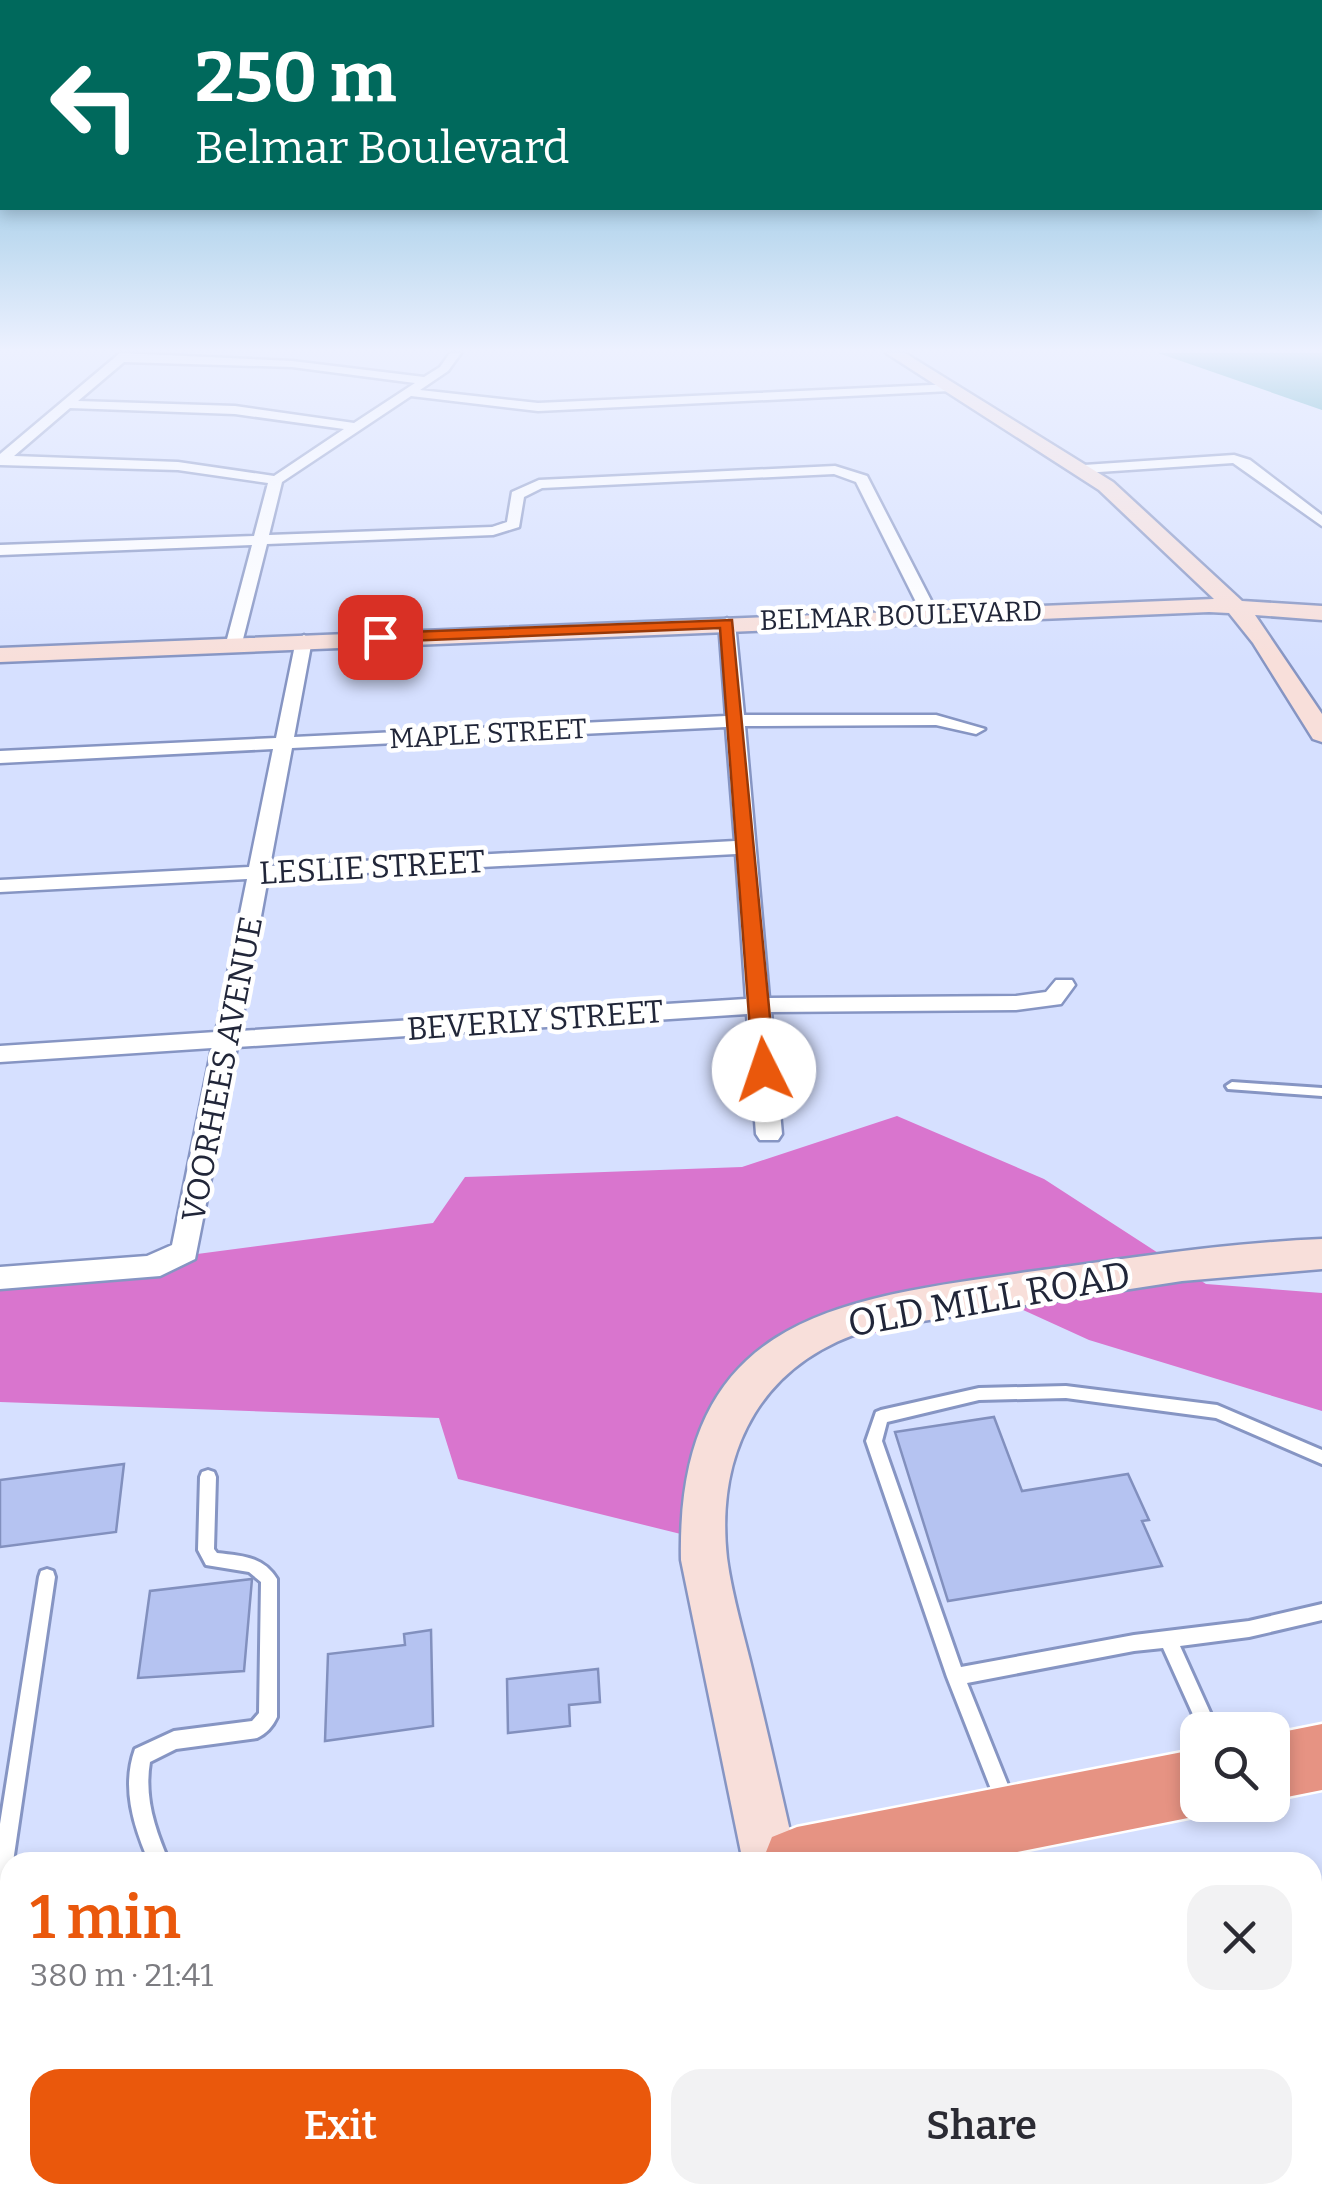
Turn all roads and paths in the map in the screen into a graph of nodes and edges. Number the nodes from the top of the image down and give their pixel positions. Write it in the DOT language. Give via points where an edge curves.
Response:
graph roads {
  1 [pos="312,456"];
  2 [pos="1063,456"];
  3 [pos="1,460"];
  4 [pos="1084,469"];
  5 [pos="276,480"];
  6 [pos="1322,522"];
  7 [pos="260,541"];
  8 [pos="0,550"];
  9 [pos="1236,607"];
  10 [pos="1322,613"];
  11 [pos="930,614"];
  12 [pos="727,623"];
  13 [pos="304,640"];
  14 [pos="234,643"];
  15 [pos="0,654"];
  16 [pos="736,721"];
  17 [pos="976,728"];
  18 [pos="1322,734"];
  19 [pos="285,742"];
  20 [pos="0,757"];
  21 [pos="745,847"];
  22 [pos="260,873"];
  23 [pos="0,886"];
  24 [pos="1064,985"];
  25 [pos="759,1006"];
  26 [pos="229,1040"];
  27 [pos="0,1054"];
  28 [pos="1232,1086"];
  29 [pos="1322,1092"];
  30 [pos="770,1134"];
  31 [pos="1322,1254"];
  32 [pos="0,1278"];
  33 [pos="1322,1457"];
  34 [pos="208,1477"];
  35 [pos="47,1577"];
  36 [pos="1322,1612"];
  37 [pos="1168,1639"];
  38 [pos="956,1677"];
  39 [pos="1201,1712"];
  40 [pos="1322,1757"];
  41 [pos="1290,1763"];
  42 [pos="1180,1786"];
  43 [pos="1012,1819"];
  44 [pos="5,1852"];
  45 [pos="154,1852"];
  46 [pos="768,1852"];
  47 [pos="847,1852"];
  1 -- 5 [label="street"];
  2 -- 4 [label="street"];
  3 -- 5 [label="street" via="178,466"];
  4 -- 6 [label="street" via="1234,460"];
  4 -- 9 [label="street"];
  5 -- 7 [label="street"];
  7 -- 8 [label="street"];
  7 -- 11 [label="street" via="500,530 516,521 517,495 539,484 844,472 862,479"];
  7 -- 14 [label="street"];
  9 -- 10 [label="street, BELMAR BOULEVARD"];
  9 -- 11 [label="street, BELMAR BOULEVARD"];
  9 -- 18 [label="street"];
  11 -- 12 [label="street, BELMAR BOULEVARD"];
  12 -- 13 [label="street, BELMAR BOULEVARD"];
  12 -- 16 [label="street"];
  13 -- 14 [label="street, BELMAR BOULEVARD"];
  13 -- 19 [label="street, VOORHEES AVENUE"];
  14 -- 15 [label="street, BELMAR BOULEVARD"];
  16 -- 17 [label="street, MAPLE STREET" via="936,720"];
  16 -- 19 [label="street, MAPLE STREET"];
  16 -- 21 [label="street"];
  19 -- 20 [label="street, MAPLE STREET"];
  19 -- 22 [label="street, VOORHEES AVENUE"];
  21 -- 22 [label="street, LESLIE STREET"];
  21 -- 25 [label="street"];
  22 -- 23 [label="street, LESLIE STREET"];
  22 -- 26 [label="street, VOORHEES AVENUE"];
  24 -- 25 [label="street, BEVERLY STREET" via="1052,999 1016,1003"];
  25 -- 26 [label="street, BEVERLY STREET"];
  25 -- 30 [label="street"];
  26 -- 27 [label="street, BEVERLY STREET"];
  26 -- 32 [label="street, VOORHEES AVENUE" via="190,1241 178,1257 147,1267"];
  28 -- 29 [label="lane"];
  31 -- 46 [label="street, OLD MILL ROAD" via="1248,1257 881,1311 812,1336 759,1377 725,1422 708,1462 701,1522"];
  33 -- 38 [label="lane" via="1217,1412 1066,1392 979,1394 881,1417 874,1441"];
  34 -- 45 [label="lane" via="206,1550 212,1560 253,1565 269,1580 268,1717 256,1730 174,1740 142,1756 135,1786"];
  35 -- 44 [label="lane"];
  36 -- 37 [label="lane"];
  37 -- 38 [label="lane"];
  37 -- 39 [label="lane"];
  38 -- 43 [label="lane"];
  40 -- 41 [label="highway"];
  42 -- 43 [label="highway"];
  43 -- 47 [label="highway"];
}
